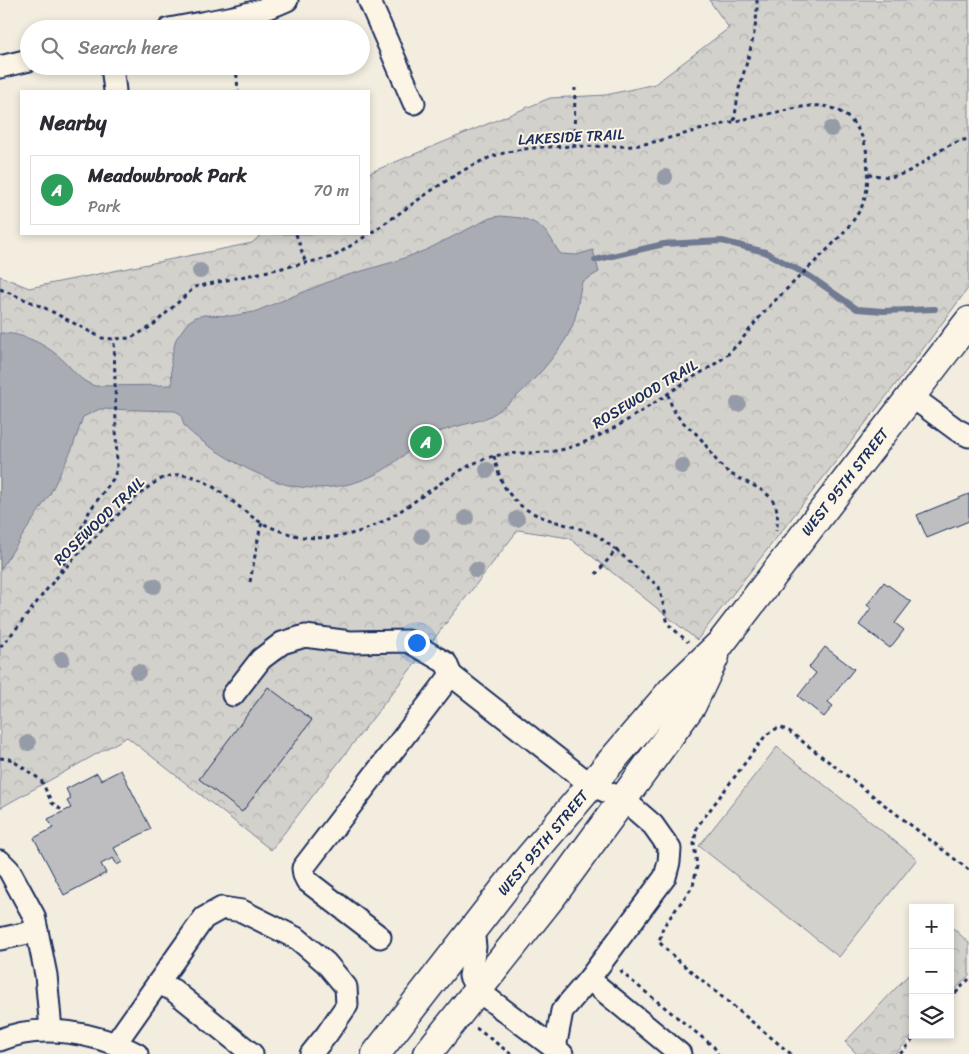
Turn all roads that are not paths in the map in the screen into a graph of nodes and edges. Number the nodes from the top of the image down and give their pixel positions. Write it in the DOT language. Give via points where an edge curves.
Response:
graph roads {
  1 [pos="287,0"];
  2 [pos="369,0"];
  3 [pos="213,20"];
  4 [pos="20,62"];
  5 [pos="0,67"];
  6 [pos="113,75"];
  7 [pos="115,90"];
  8 [pos="414,103"];
  9 [pos="969,321"];
  10 [pos="911,396"];
  11 [pos="969,436"];
  12 [pos="721,643"];
  13 [pos="451,675"];
  14 [pos="233,695"];
  15 [pos="591,784"];
  16 [pos="623,800"];
  17 [pos="0,861"];
  18 [pos="473,929"];
  19 [pos="37,931"];
  20 [pos="380,937"];
  21 [pos="0,939"];
  22 [pos="589,979"];
  23 [pos="165,987"];
  24 [pos="477,990"];
  25 [pos="51,1030"];
  26 [pos="0,1040"];
  27 [pos="115,1044"];
  28 [pos="558,1051"];
  29 [pos="136,1054"];
  30 [pos="252,1054"];
  31 [pos="311,1054"];
  32 [pos="376,1054"];
  33 [pos="427,1054"];
  34 [pos="680,1054"];
  1 -- 3 [label="street"];
  2 -- 8 [label="street"];
  4 -- 5 [label="street"];
  6 -- 7 [label="street"];
  9 -- 10 [label="main road, WEST 95TH STREET"];
  10 -- 11 [label="street"];
  10 -- 12 [label="main road, WEST 95TH STREET"];
  12 -- 15 [label="main road, WEST 95TH STREET" via="672,690"];
  12 -- 16 [label="main road, WEST 95TH STREET" via="692,705"];
  13 -- 14 [label="street" via="446,663 408,641 350,642 305,636 282,643 261,659"];
  13 -- 15 [label="street"];
  13 -- 20 [label="street" via="303,868 307,881"];
  15 -- 16 [label="street"];
  15 -- 18 [label="main road, WEST 95TH STREET"];
  16 -- 22 [label="street" via="653,824 670,849 669,862 665,877"];
  16 -- 24 [label="main road, WEST 95TH STREET"];
  17 -- 19 [label="street" via="34,916"];
  18 -- 24 [label="street" via="475,947 470,976"];
  18 -- 32 [label="main road, WEST 95TH STREET"];
  19 -- 21 [label="street"];
  19 -- 25 [label="street" via="46,975"];
  22 -- 28 [label="street" via="562,1011"];
  22 -- 34 [label="street"];
  23 -- 27 [label="street"];
  23 -- 30 [label="street"];
  23 -- 31 [label="street" via="204,918 222,908 242,912 298,939 326,963 346,987 347,1005"];
  24 -- 28 [label="street"];
  24 -- 33 [label="main road, WEST 95TH STREET"];
  25 -- 26 [label="street"];
  25 -- 27 [label="street"];
  27 -- 29 [label="street"];
}
